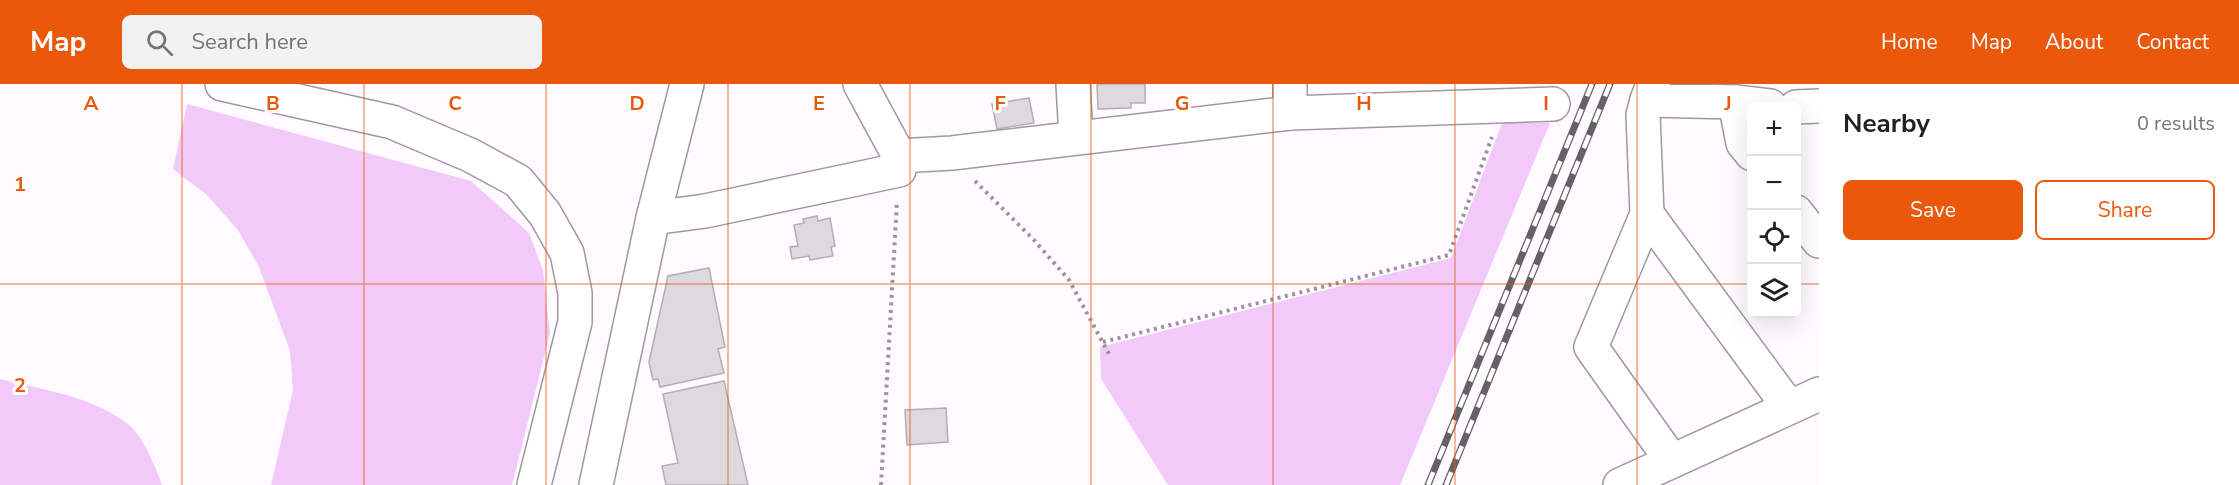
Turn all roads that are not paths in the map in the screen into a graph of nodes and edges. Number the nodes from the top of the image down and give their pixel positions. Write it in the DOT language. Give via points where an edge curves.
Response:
graph roads {
  1 [pos="222,84"];
  2 [pos="687,84"];
  3 [pos="860,84"];
  4 [pos="1073,84"];
  5 [pos="1650,92"];
  6 [pos="1290,98"];
  7 [pos="1735,102"];
  8 [pos="1747,103"];
  9 [pos="1553,104"];
  10 [pos="1819,106"];
  11 [pos="1801,107"];
  12 [pos="1076,137"];
  13 [pos="1747,148"];
  14 [pos="899,163"];
  15 [pos="1647,214"];
  16 [pos="1801,217"];
  17 [pos="653,218"];
  18 [pos="1819,242"];
  19 [pos="1819,394"];
  20 [pos="1789,407"];
  21 [pos="1672,461"];
  22 [pos="534,485"];
  23 [pos="596,485"];
  24 [pos="1620,485"];
  1 -- 22 [label="street" via="392,122 470,155 518,181 545,214 567,253 576,322"];
  2 -- 17 [label="street"];
  3 -- 14 [label="street"];
  4 -- 12 [label="street"];
  5 -- 7 [label="street"];
  5 -- 15 [label="street" via="1643,115"];
  6 -- 9 [label="street"];
  6 -- 12 [label="street"];
  7 -- 8 [label="street"];
  7 -- 13 [label="street"];
  10 -- 11 [label="street"];
  12 -- 14 [label="street"];
  14 -- 17 [label="street" via="705,211"];
  15 -- 20 [label="street"];
  15 -- 21 [label="street" via="1591,347"];
  16 -- 18 [label="street"];
  17 -- 23 [label="street"];
  19 -- 20 [label="street"];
  20 -- 21 [label="street"];
  21 -- 24 [label="street"];
}
